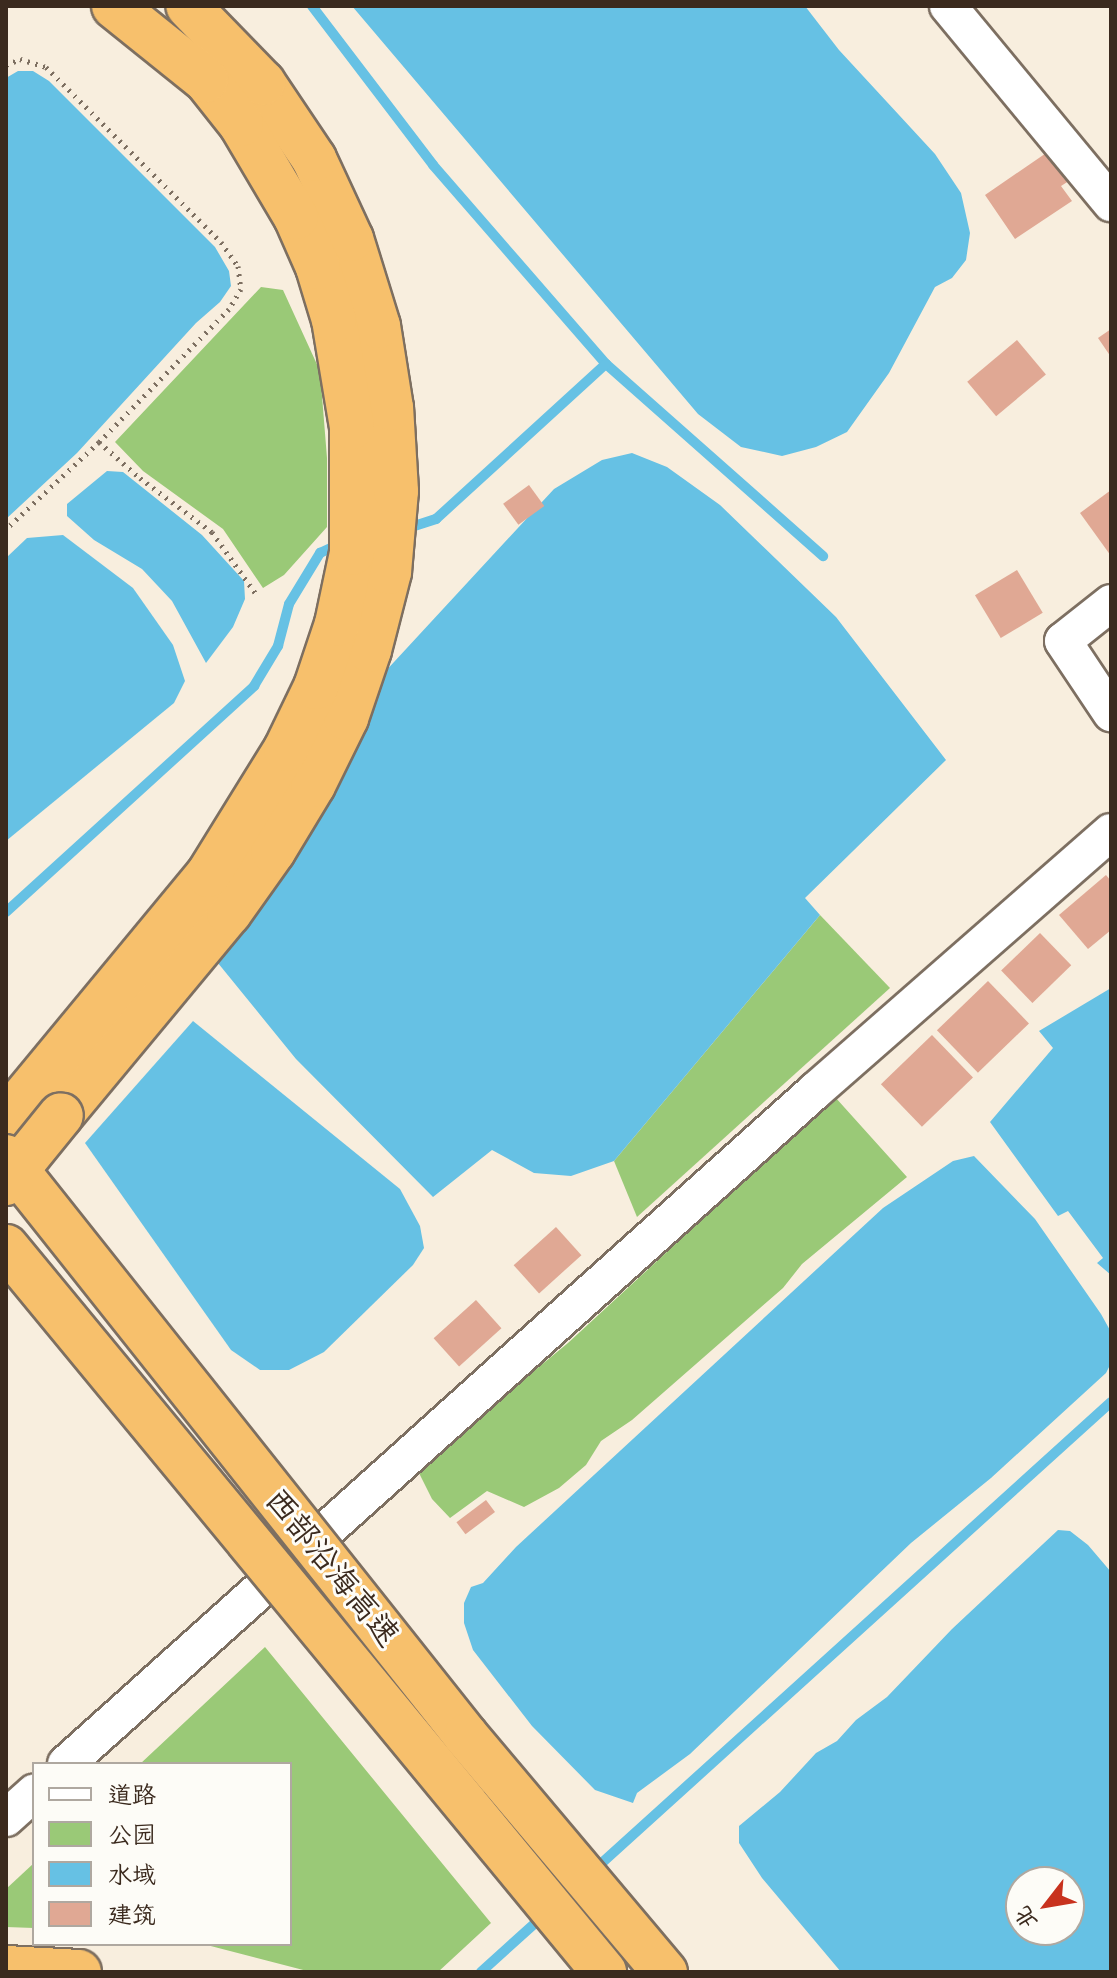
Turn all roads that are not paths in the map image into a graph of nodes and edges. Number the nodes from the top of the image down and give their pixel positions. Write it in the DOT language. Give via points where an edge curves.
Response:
graph roads {
  1 [pos="114,6"];
  2 [pos="188,6"];
  3 [pos="948,6"];
  4 [pos="1111,203"];
  5 [pos="1111,603"];
  6 [pos="1111,713"];
  7 [pos="1111,832"];
  8 [pos="6,1119"];
  9 [pos="6,1157"];
  10 [pos="6,1183"];
  11 [pos="6,1247"];
  12 [pos="68,1762"];
  13 [pos="32,1795"];
  14 [pos="6,1818"];
  15 [pos="6,1968"];
  16 [pos="79,1972"];
  17 [pos="604,1972"];
  18 [pos="665,1972"];
  1 -- 8 [label="highway" via="206,80 241,124 296,217 318,267 334,320 352,427 352,553 316,687 286,749 208,875"];
  2 -- 10 [label="highway, bridge" via="263,83 314,159 351,239 378,326 391,408 396,491 389,572 346,718 273,851 229,913"];
  3 -- 4 [label="street"];
  5 -- 6 [label="street" via="1063,641"];
  7 -- 12 [label="street"];
  9 -- 18 [label="highway, 西部沿海高速, bridge" via="466,1736"];
  11 -- 17 [label="highway, 西部沿海高速, bridge"];
  13 -- 14 [label="street"];
  15 -- 16 [label="highway"];
}
